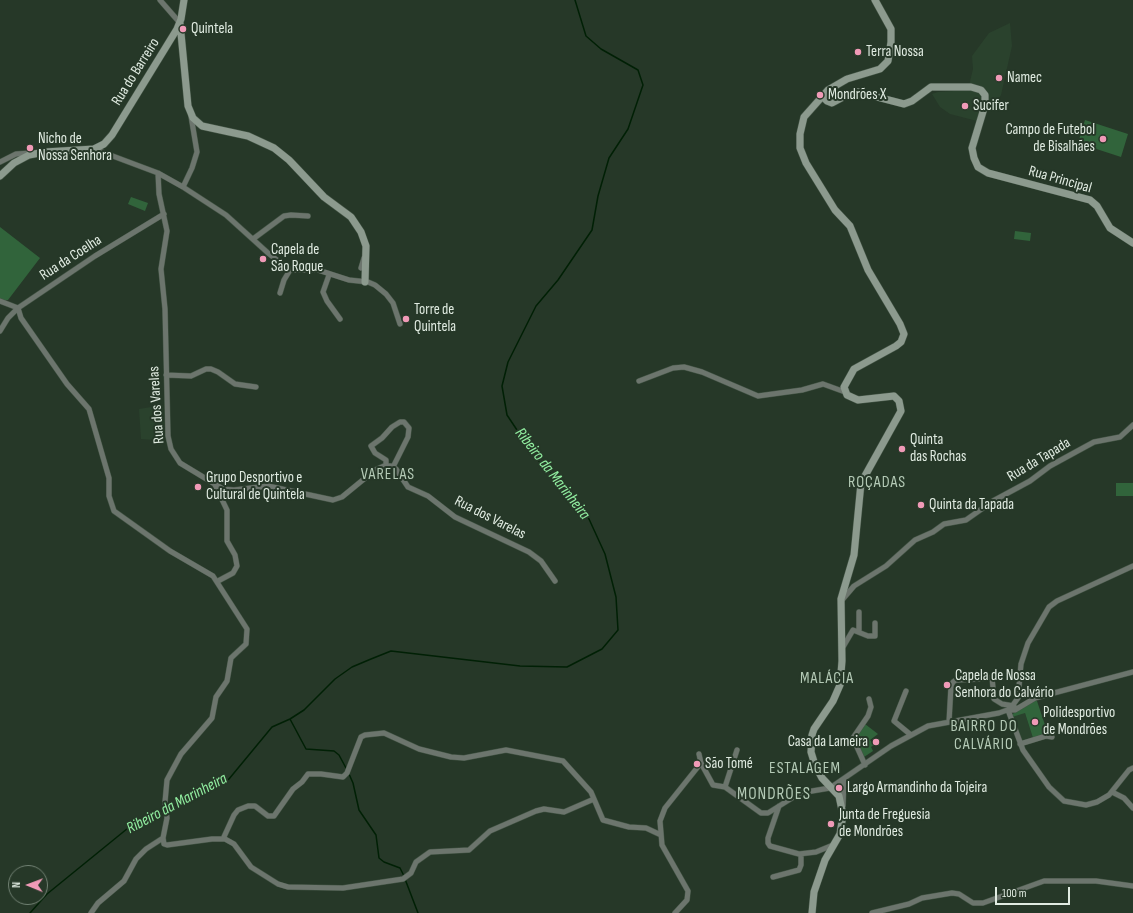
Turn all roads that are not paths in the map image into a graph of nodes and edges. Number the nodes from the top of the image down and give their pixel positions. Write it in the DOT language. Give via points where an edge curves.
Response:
graph roads {
  1 [pos="160,0"];
  2 [pos="184,0"];
  3 [pos="875,0"];
  4 [pos="180,23"];
  5 [pos="822,96"];
  6 [pos="191,115"];
  7 [pos="94,149"];
  8 [pos="35,154"];
  9 [pos="0,162"];
  10 [pos="158,173"];
  11 [pos="0,176"];
  12 [pos="183,187"];
  13 [pos="164,214"];
  14 [pos="308,216"];
  15 [pos="360,230"];
  16 [pos="253,239"];
  17 [pos="1133,243"];
  18 [pos="361,268"];
  19 [pos="290,270"];
  20 [pos="329,275"];
  21 [pos="365,282"];
  22 [pos="280,293"];
  23 [pos="0,301"];
  24 [pos="18,308"];
  25 [pos="340,319"];
  26 [pos="400,324"];
  27 [pos="0,331"];
  28 [pos="166,376"];
  29 [pos="639,381"];
  30 [pos="256,388"];
  31 [pos="845,392"];
  32 [pos="1133,425"];
  33 [pos="386,465"];
  34 [pos="393,467"];
  35 [pos="215,485"];
  36 [pos="1133,566"];
  37 [pos="555,580"];
  38 [pos="218,581"];
  39 [pos="841,601"];
  40 [pos="859,612"];
  41 [pos="859,620"];
  42 [pos="875,623"];
  43 [pos="851,630"];
  44 [pos="859,631"];
  45 [pos="842,648"];
  46 [pos="1133,672"];
  47 [pos="906,691"];
  48 [pos="869,699"];
  49 [pos="1014,706"];
  50 [pos="1008,710"];
  51 [pos="949,722"];
  52 [pos="911,735"];
  53 [pos="1052,736"];
  54 [pos="1020,744"];
  55 [pos="737,750"];
  56 [pos="699,754"];
  57 [pos="701,763"];
  58 [pos="865,765"];
  59 [pos="1133,768"];
  60 [pos="844,779"];
  61 [pos="831,787"];
  62 [pos="725,788"];
  63 [pos="1112,792"];
  64 [pos="594,800"];
  65 [pos="779,806"];
  66 [pos="1133,808"];
  67 [pos="843,815"];
  68 [pos="660,835"];
  69 [pos="163,838"];
  70 [pos="223,839"];
  71 [pos="834,844"];
  72 [pos="801,854"];
  73 [pos="773,877"];
  74 [pos="1133,886"];
  75 [pos="91,913"];
  76 [pos="675,913"];
  77 [pos="812,913"];
  78 [pos="872,913"];
  1 -- 4 [label="street"];
  2 -- 4 [label="main road, Rua do Barreiro"];
  3 -- 5 [label="main road" via="891,29 888,61 880,69 842,81"];
  4 -- 6 [label="main road" via="187,100"];
  4 -- 7 [label="main road, Rua do Barreiro" via="112,135 104,144"];
  5 -- 17 [label="main road, Rua Principal" via="832,102 847,94 858,92 902,104 912,101 931,88 971,87 981,90 985,95 985,105 972,148 978,167 991,174 1090,200 1097,206 1112,230"];
  5 -- 31 [label="main road" via="802,121 799,138 803,156 834,208 849,224 870,272 904,332 902,340 896,346 853,370 845,384"];
  6 -- 12 [label="street" via="197,152"];
  6 -- 15 [label="main road" via="202,126 248,136 274,148 324,197 351,217"];
  7 -- 8 [label="main road"];
  7 -- 10 [label="street"];
  8 -- 9 [label="street" via="20,153"];
  8 -- 11 [label="main road" via="14,163"];
  10 -- 12 [label="street"];
  10 -- 13 [label="street, Rua dos Varelas"];
  12 -- 16 [label="street" via="226,215"];
  13 -- 24 [label="street, Rua da Coelha" via="95,256"];
  13 -- 28 [label="street, Rua dos Varelas" via="167,236 161,269 165,309"];
  14 -- 16 [label="street" via="284,216"];
  15 -- 18 [label="street" via="364,254"];
  15 -- 21 [label="main road" via="367,252"];
  16 -- 19 [label="street"];
  19 -- 20 [label="street" via="315,270"];
  19 -- 22 [label="street"];
  20 -- 21 [label="street"];
  20 -- 25 [label="street" via="324,292"];
  21 -- 26 [label="street" via="390,298 398,313"];
  23 -- 24 [label="street"];
  24 -- 27 [label="street, Rua da Coelha"];
  24 -- 38 [label="street" via="23,320 67,384 90,411 110,478 109,494 112,509 126,521"];
  28 -- 30 [label="street" via="191,376 210,370 218,372 233,383"];
  28 -- 35 [label="street, Rua dos Varelas" via="167,431 171,449 184,466"];
  29 -- 31 [label="street" via="673,368 684,367 758,396 802,390 821,384"];
  31 -- 39 [label="main road" via="849,397 859,400 894,396 899,401 901,411 862,481 854,555"];
  32 -- 39 [label="street, Rua da Tapada" via="1120,437 1094,442 1050,466 967,519 944,524 915,540 884,568 854,586"];
  33 -- 34 [label="street"];
  33 -- 34 [label="street" via="386,460 375,454 372,446 392,427 404,422 409,429 407,440"];
  33 -- 35 [label="street, Rua dos Varelas" via="372,472 342,497 333,500 272,487 230,490"];
  34 -- 37 [label="street, Rua dos Varelas" via="408,487 428,496 456,517 533,554"];
  35 -- 38 [label="street" via="227,510 227,541 237,566 234,573"];
  36 -- 49 [label="street" via="1049,607 1025,650"];
  38 -- 69 [label="street" via="246,626 247,642 231,658 226,684 216,696 212,718 182,753 168,778 167,816"];
  39 -- 45 [label="main road"];
  40 -- 41 [label="street"];
  41 -- 43 [label="street"];
  41 -- 44 [label="street"];
  42 -- 44 [label="street" via="874,636"];
  43 -- 44 [label="street"];
  43 -- 45 [label="street"];
  45 -- 61 [label="main road" via="842,672 838,690 832,704 814,729 811,742 816,767 820,776"];
  46 -- 50 [label="street" via="1035,698 1014,710"];
  47 -- 52 [label="street" via="894,722"];
  48 -- 58 [label="street" via="871,707 868,716 853,738"];
  49 -- 50 [label="street"];
  49 -- 51 [label="street" via="1002,704 994,699 992,677 956,680 951,686"];
  50 -- 51 [label="street"];
  50 -- 54 [label="street"];
  51 -- 52 [label="street" via="930,725"];
  52 -- 58 [label="street"];
  53 -- 54 [label="street"];
  54 -- 63 [label="street" via="1049,787 1064,801 1091,804"];
  55 -- 62 [label="street"];
  56 -- 57 [label="street"];
  57 -- 62 [label="street" via="713,785"];
  57 -- 68 [label="street" via="662,814"];
  58 -- 60 [label="street"];
  59 -- 63 [label="street"];
  60 -- 61 [label="street"];
  60 -- 67 [label="street"];
  61 -- 65 [label="street" via="798,794"];
  61 -- 67 [label="main road" via="840,799"];
  62 -- 65 [label="street" via="761,813 768,813"];
  63 -- 66 [label="street" via="1124,798"];
  64 -- 68 [label="street" via="604,821 646,828"];
  64 -- 70 [label="street" via="564,812 544,809 536,811 490,831 470,850 430,852 416,862 412,872 405,878 343,888 284,886 273,882 253,869 232,843"];
  64 -- 70 [label="street" via="588,788 568,765 560,761 506,750 464,758 451,757 419,749 385,734 366,735 361,737 348,771 341,778 309,774 293,789 274,817 267,816 254,806 239,809"];
  65 -- 72 [label="street" via="768,844"];
  67 -- 71 [label="main road" via="841,831"];
  68 -- 76 [label="street" via="663,847 688,891 687,900"];
  69 -- 70 [label="street" via="166,845"];
  69 -- 75 [label="street" via="136,860 124,881 98,903"];
  71 -- 72 [label="street" via="816,852"];
  71 -- 77 [label="main road" via="825,860 813,896"];
  72 -- 73 [label="street" via="801,865 798,870"];
  74 -- 78 [label="street" via="1096,881 1044,881 983,903 973,903 959,894 952,893 922,898 909,904"];
}
